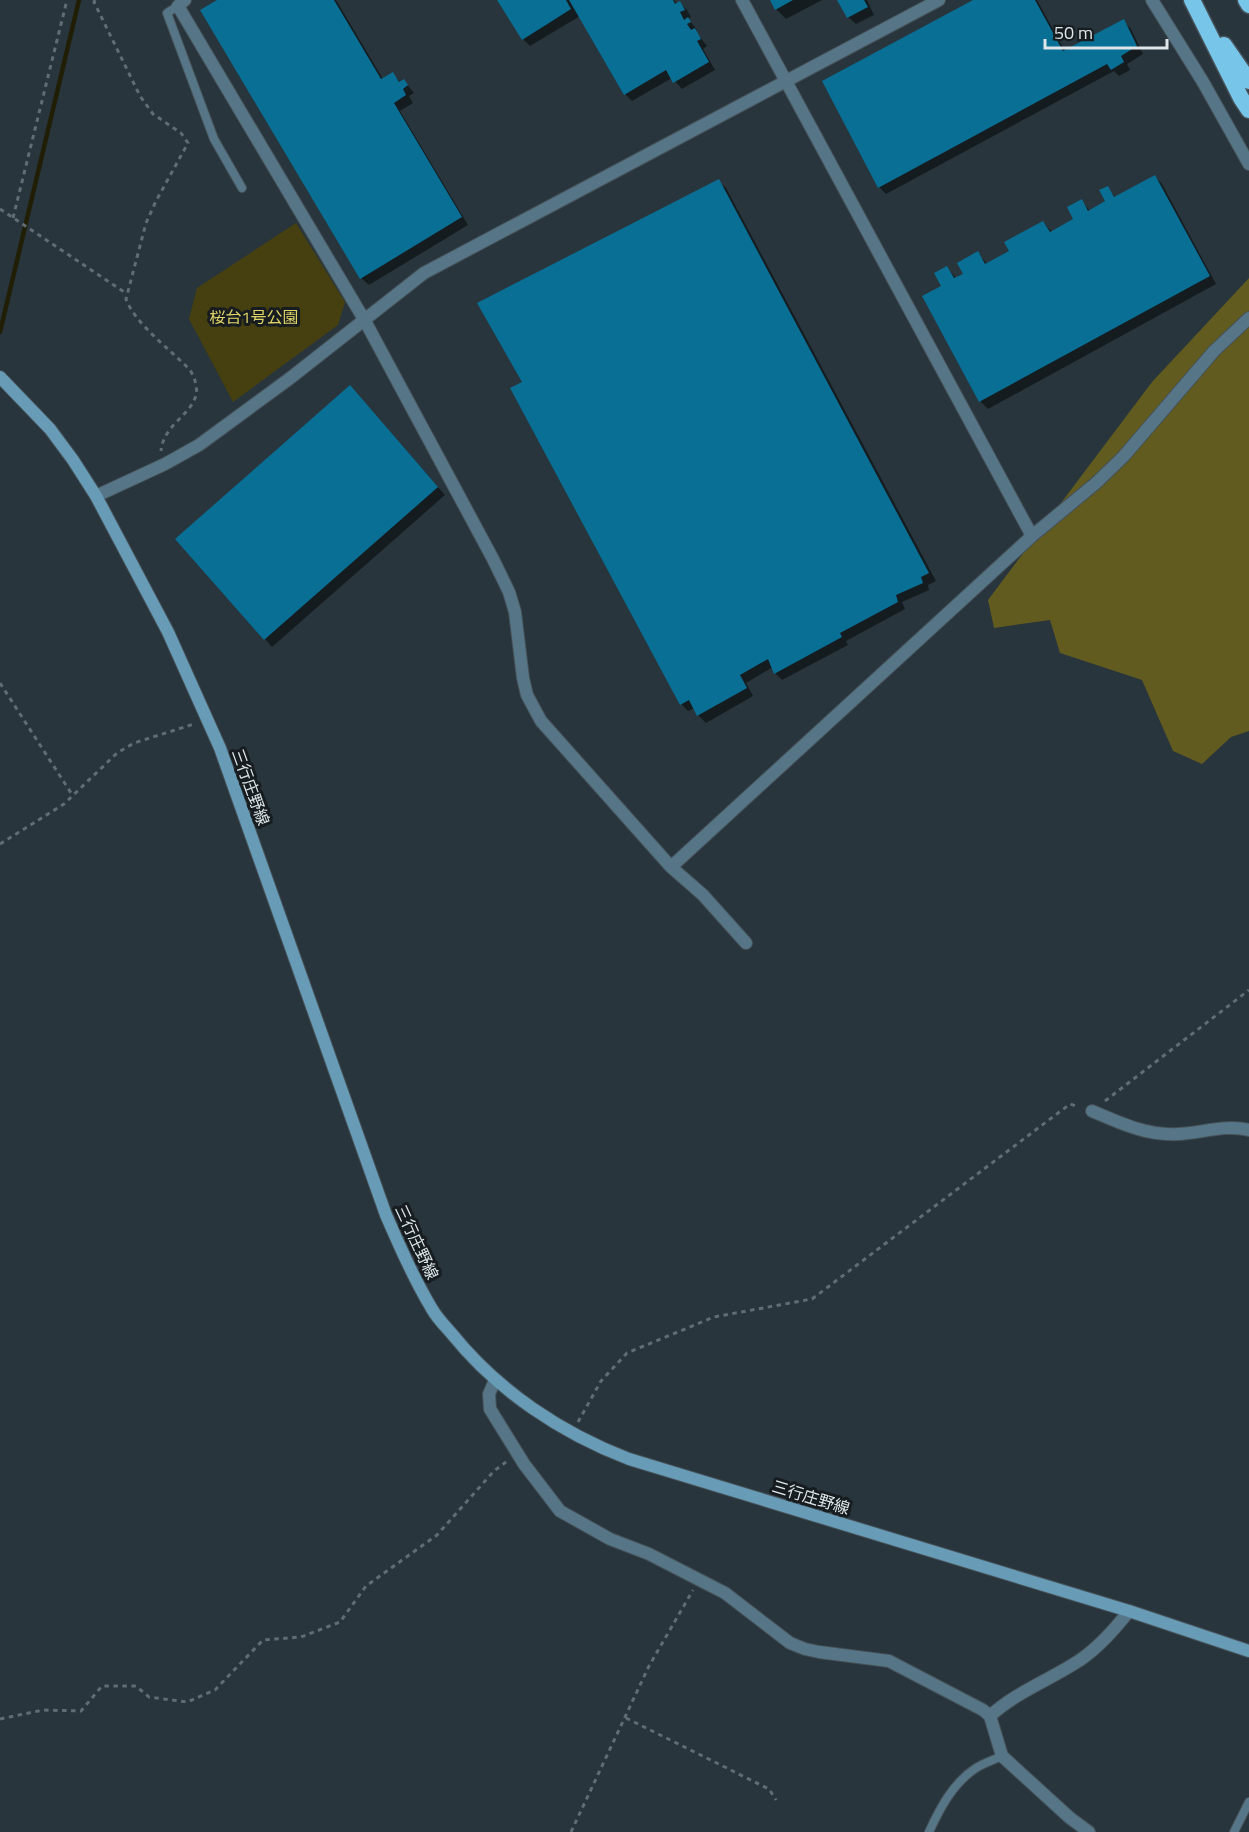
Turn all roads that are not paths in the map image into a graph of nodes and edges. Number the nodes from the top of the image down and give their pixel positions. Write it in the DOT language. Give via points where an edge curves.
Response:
graph roads {
  1 [pos="741,0"];
  2 [pos="939,0"];
  3 [pos="1152,0"];
  4 [pos="1192,0"];
  5 [pos="1246,0"];
  6 [pos="181,3"];
  7 [pos="1249,4"];
  8 [pos="786,81"];
  9 [pos="1249,81"];
  10 [pos="1249,110"];
  11 [pos="1249,164"];
  12 [pos="242,189"];
  13 [pos="1249,318"];
  14 [pos="365,321"];
  15 [pos="0,377"];
  16 [pos="96,496"];
  17 [pos="1032,536"];
  18 [pos="671,867"];
  19 [pos="746,943"];
  20 [pos="1092,1111"];
  21 [pos="1249,1130"];
  22 [pos="495,1380"];
  23 [pos="1129,1611"];
  24 [pos="1249,1651"];
  25 [pos="990,1716"];
  26 [pos="1002,1756"];
  27 [pos="1249,1802"];
  28 [pos="929,1832"];
  29 [pos="1089,1832"];
  30 [pos="1234,1832"];
  1 -- 8 [label="street"];
  2 -- 8 [label="street"];
  3 -- 11 [label="street"];
  4 -- 9 [label="highway"];
  4 -- 10 [label="highway"];
  5 -- 7 [label="highway"];
  6 -- 12 [label="lane" via="167,13 214,140"];
  6 -- 14 [label="street"];
  8 -- 14 [label="street" via="424,273"];
  8 -- 17 [label="street"];
  13 -- 17 [label="street" via="1214,351 1123,457"];
  14 -- 16 [label="street" via="199,445"];
  14 -- 18 [label="street" via="509,592 525,686 541,721"];
  15 -- 16 [label="main road, 三行庄野線" via="50,429"];
  16 -- 22 [label="main road, 三行庄野線" via="168,632 220,748 386,1215 409,1268 433,1311"];
  17 -- 18 [label="street"];
  18 -- 19 [label="street"];
  20 -- 21 [label="street" via="1156,1134 1239,1127"];
  22 -- 23 [label="main road, 三行庄野線" via="546,1418 629,1459"];
  22 -- 25 [label="street" via="489,1394 490,1409 524,1464 560,1511 725,1593 790,1643 889,1661"];
  23 -- 24 [label="main road, 三行庄野線"];
  23 -- 25 [label="street" via="1116,1629 1081,1659 1005,1702"];
  25 -- 26 [label="street"];
  26 -- 28 [label="lane" via="977,1767 961,1781"];
  26 -- 29 [label="street"];
  27 -- 30 [label="lane"];
}
